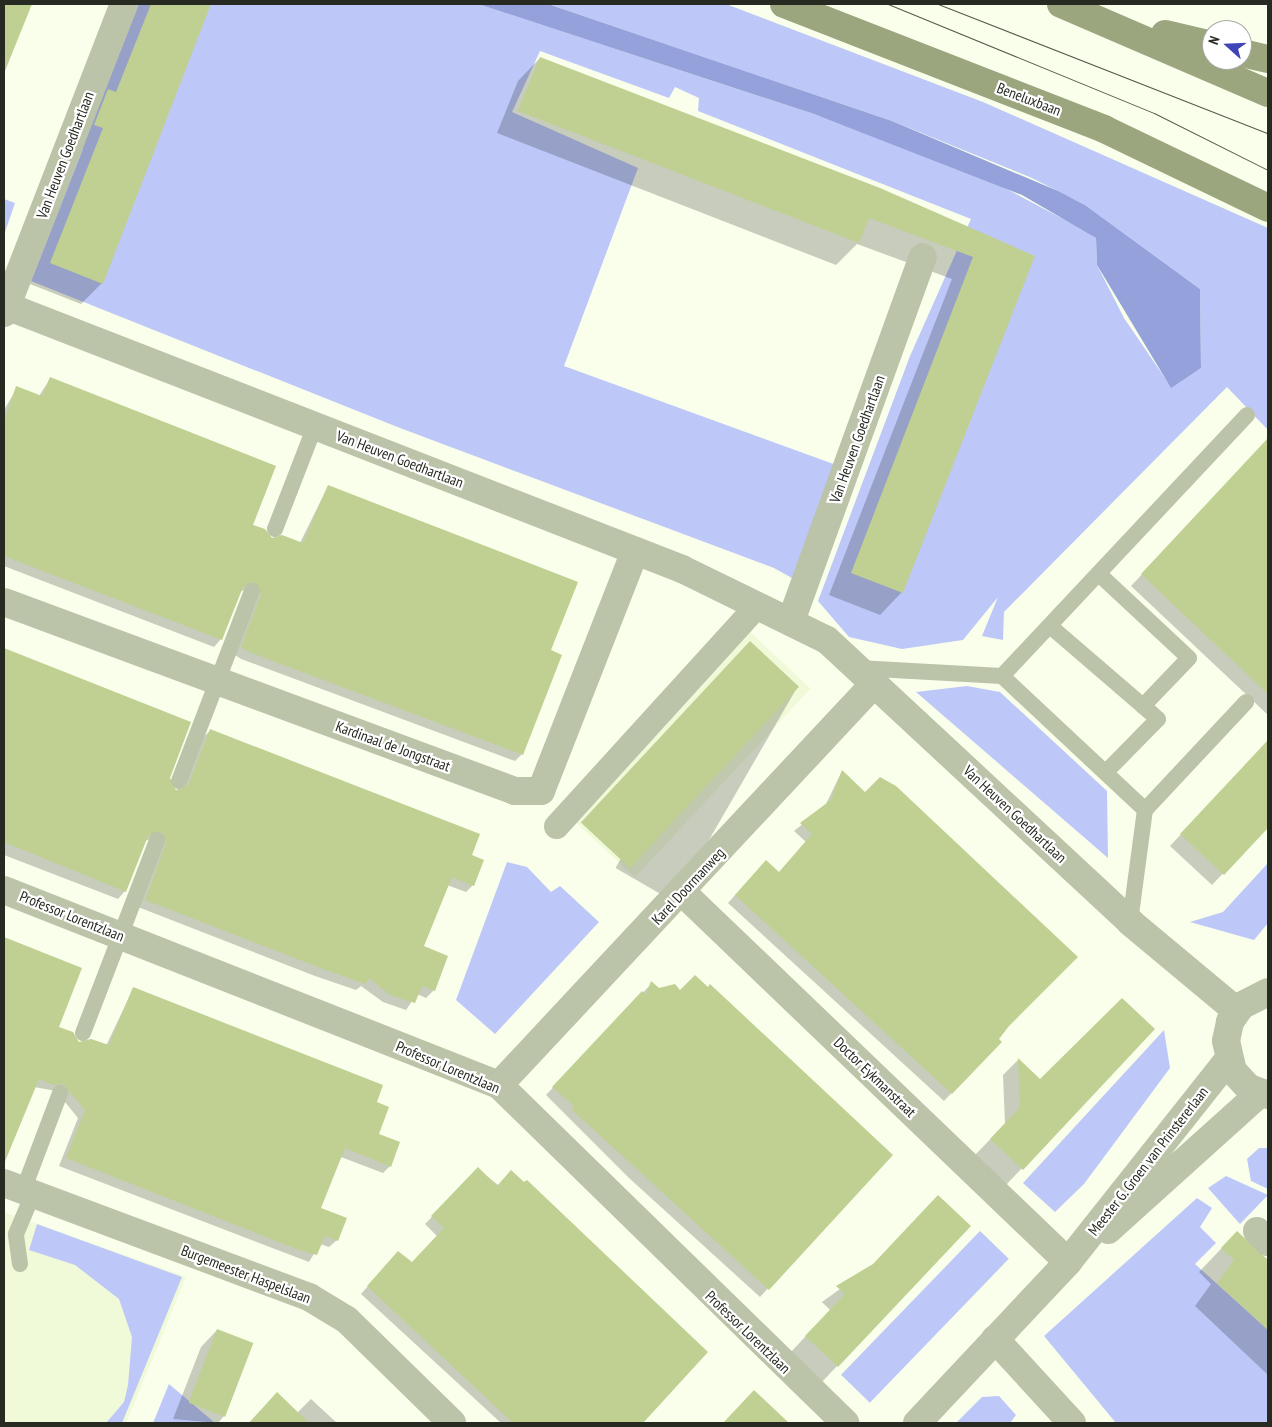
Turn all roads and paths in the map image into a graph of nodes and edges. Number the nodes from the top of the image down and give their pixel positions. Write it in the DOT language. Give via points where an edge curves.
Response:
graph roads {
  1 [pos="124,4"];
  2 [pos="784,4"];
  3 [pos="1061,4"];
  4 [pos="1096,18"];
  5 [pos="1202,44"];
  6 [pos="1252,55"];
  7 [pos="1268,59"];
  8 [pos="1268,93"];
  9 [pos="1268,208"];
  10 [pos="923,257"];
  11 [pos="5,308"];
  12 [pos="1247,415"];
  13 [pos="315,426"];
  14 [pos="276,529"];
  15 [pos="634,551"];
  16 [pos="1099,574"];
  17 [pos="252,591"];
  18 [pos="4,602"];
  19 [pos="757,605"];
  20 [pos="791,621"];
  21 [pos="1050,626"];
  22 [pos="866,676"];
  23 [pos="1002,676"];
  24 [pos="218,681"];
  25 [pos="1246,702"];
  26 [pos="1143,706"];
  27 [pos="1106,772"];
  28 [pos="179,781"];
  29 [pos="1145,810"];
  30 [pos="556,826"];
  31 [pos="157,840"];
  32 [pos="4,890"];
  33 [pos="683,893"];
  34 [pos="1130,922"];
  35 [pos="120,936"];
  36 [pos="1268,992"];
  37 [pos="1237,1011"];
  38 [pos="83,1032"];
  39 [pos="1228,1060"];
  40 [pos="499,1085"];
  41 [pos="60,1093"];
  42 [pos="1264,1094"];
  43 [pos="20,1189"];
  44 [pos="1068,1262"];
  45 [pos="20,1264"];
  46 [pos="995,1339"];
  47 [pos="452,1423"];
  48 [pos="845,1423"];
  49 [pos="917,1423"];
  50 [pos="1072,1423"];
  1 -- 11 [label="street, Van Heuven Goedhartlaan"];
  2 -- 9 [label="main road, Beneluxbaan" via="1104,128"];
  3 -- 4 [label="main road"];
  4 -- 5 [label="main road"];
  4 -- 8 [label="main road"];
  6 -- 7 [label="main road"];
  10 -- 20 [label="street, Van Heuven Goedhartlaan"];
  11 -- 13 [label="street, Van Heuven Goedhartlaan"];
  12 -- 16 [label="lane"];
  13 -- 14 [label="lane"];
  13 -- 15 [label="street, Van Heuven Goedhartlaan"];
  15 -- 19 [label="street, Van Heuven Goedhartlaan"];
  15 -- 24 [label="street, Kardinaal de Jongstraat" via="541,791 515,791"];
  16 -- 21 [label="lane"];
  16 -- 26 [label="lane" via="1189,658"];
  17 -- 24 [label="lane"];
  18 -- 24 [label="street, Kardinaal de Jongstraat"];
  19 -- 20 [label="street, Van Heuven Goedhartlaan"];
  19 -- 30 [label="street"];
  20 -- 22 [label="street, Van Heuven Goedhartlaan" via="827,640"];
  21 -- 23 [label="lane"];
  21 -- 26 [label="lane"];
  22 -- 23 [label="lane"];
  22 -- 33 [label="street, Karel Doormanweg"];
  22 -- 34 [label="street, Van Heuven Goedhartlaan"];
  23 -- 27 [label="lane"];
  24 -- 28 [label="lane"];
  25 -- 29 [label="lane"];
  26 -- 27 [label="lane" via="1158,719"];
  27 -- 29 [label="lane"];
  29 -- 34 [label="lane"];
  31 -- 35 [label="lane"];
  32 -- 35 [label="street, Professor Lorentzlaan"];
  33 -- 40 [label="street, Karel Doormanweg"];
  33 -- 44 [label="street, Doctor Eykmanstraat"];
  34 -- 37 [label="street, Van Heuven Goedhartlaan"];
  35 -- 38 [label="lane"];
  35 -- 40 [label="street, Professor Lorentzlaan"];
  36 -- 37 [label="street" via="1257,995"];
  37 -- 39 [label="street" via="1226,1041"];
  39 -- 42 [label="street" via="1240,1080"];
  39 -- 44 [label="street, Meester G. Groen van Prinstererlaan"];
  40 -- 48 [label="street, Professor Lorentzlaan"];
  41 -- 43 [label="lane"];
  42 -- 44 [label="street, Meester G. Groen van Prinstererlaan" via="1119,1222"];
  43 -- 45 [label="lane" via="16,1234"];
  43 -- 47 [label="street, Burgemeester Haspelslaan" via="309,1297 347,1320"];
  44 -- 46 [label="street, Meester G. Groen van Prinstererlaan"];
  46 -- 49 [label="street, Meester G. Groen van Prinstererlaan"];
  46 -- 50 [label="street"];
}
